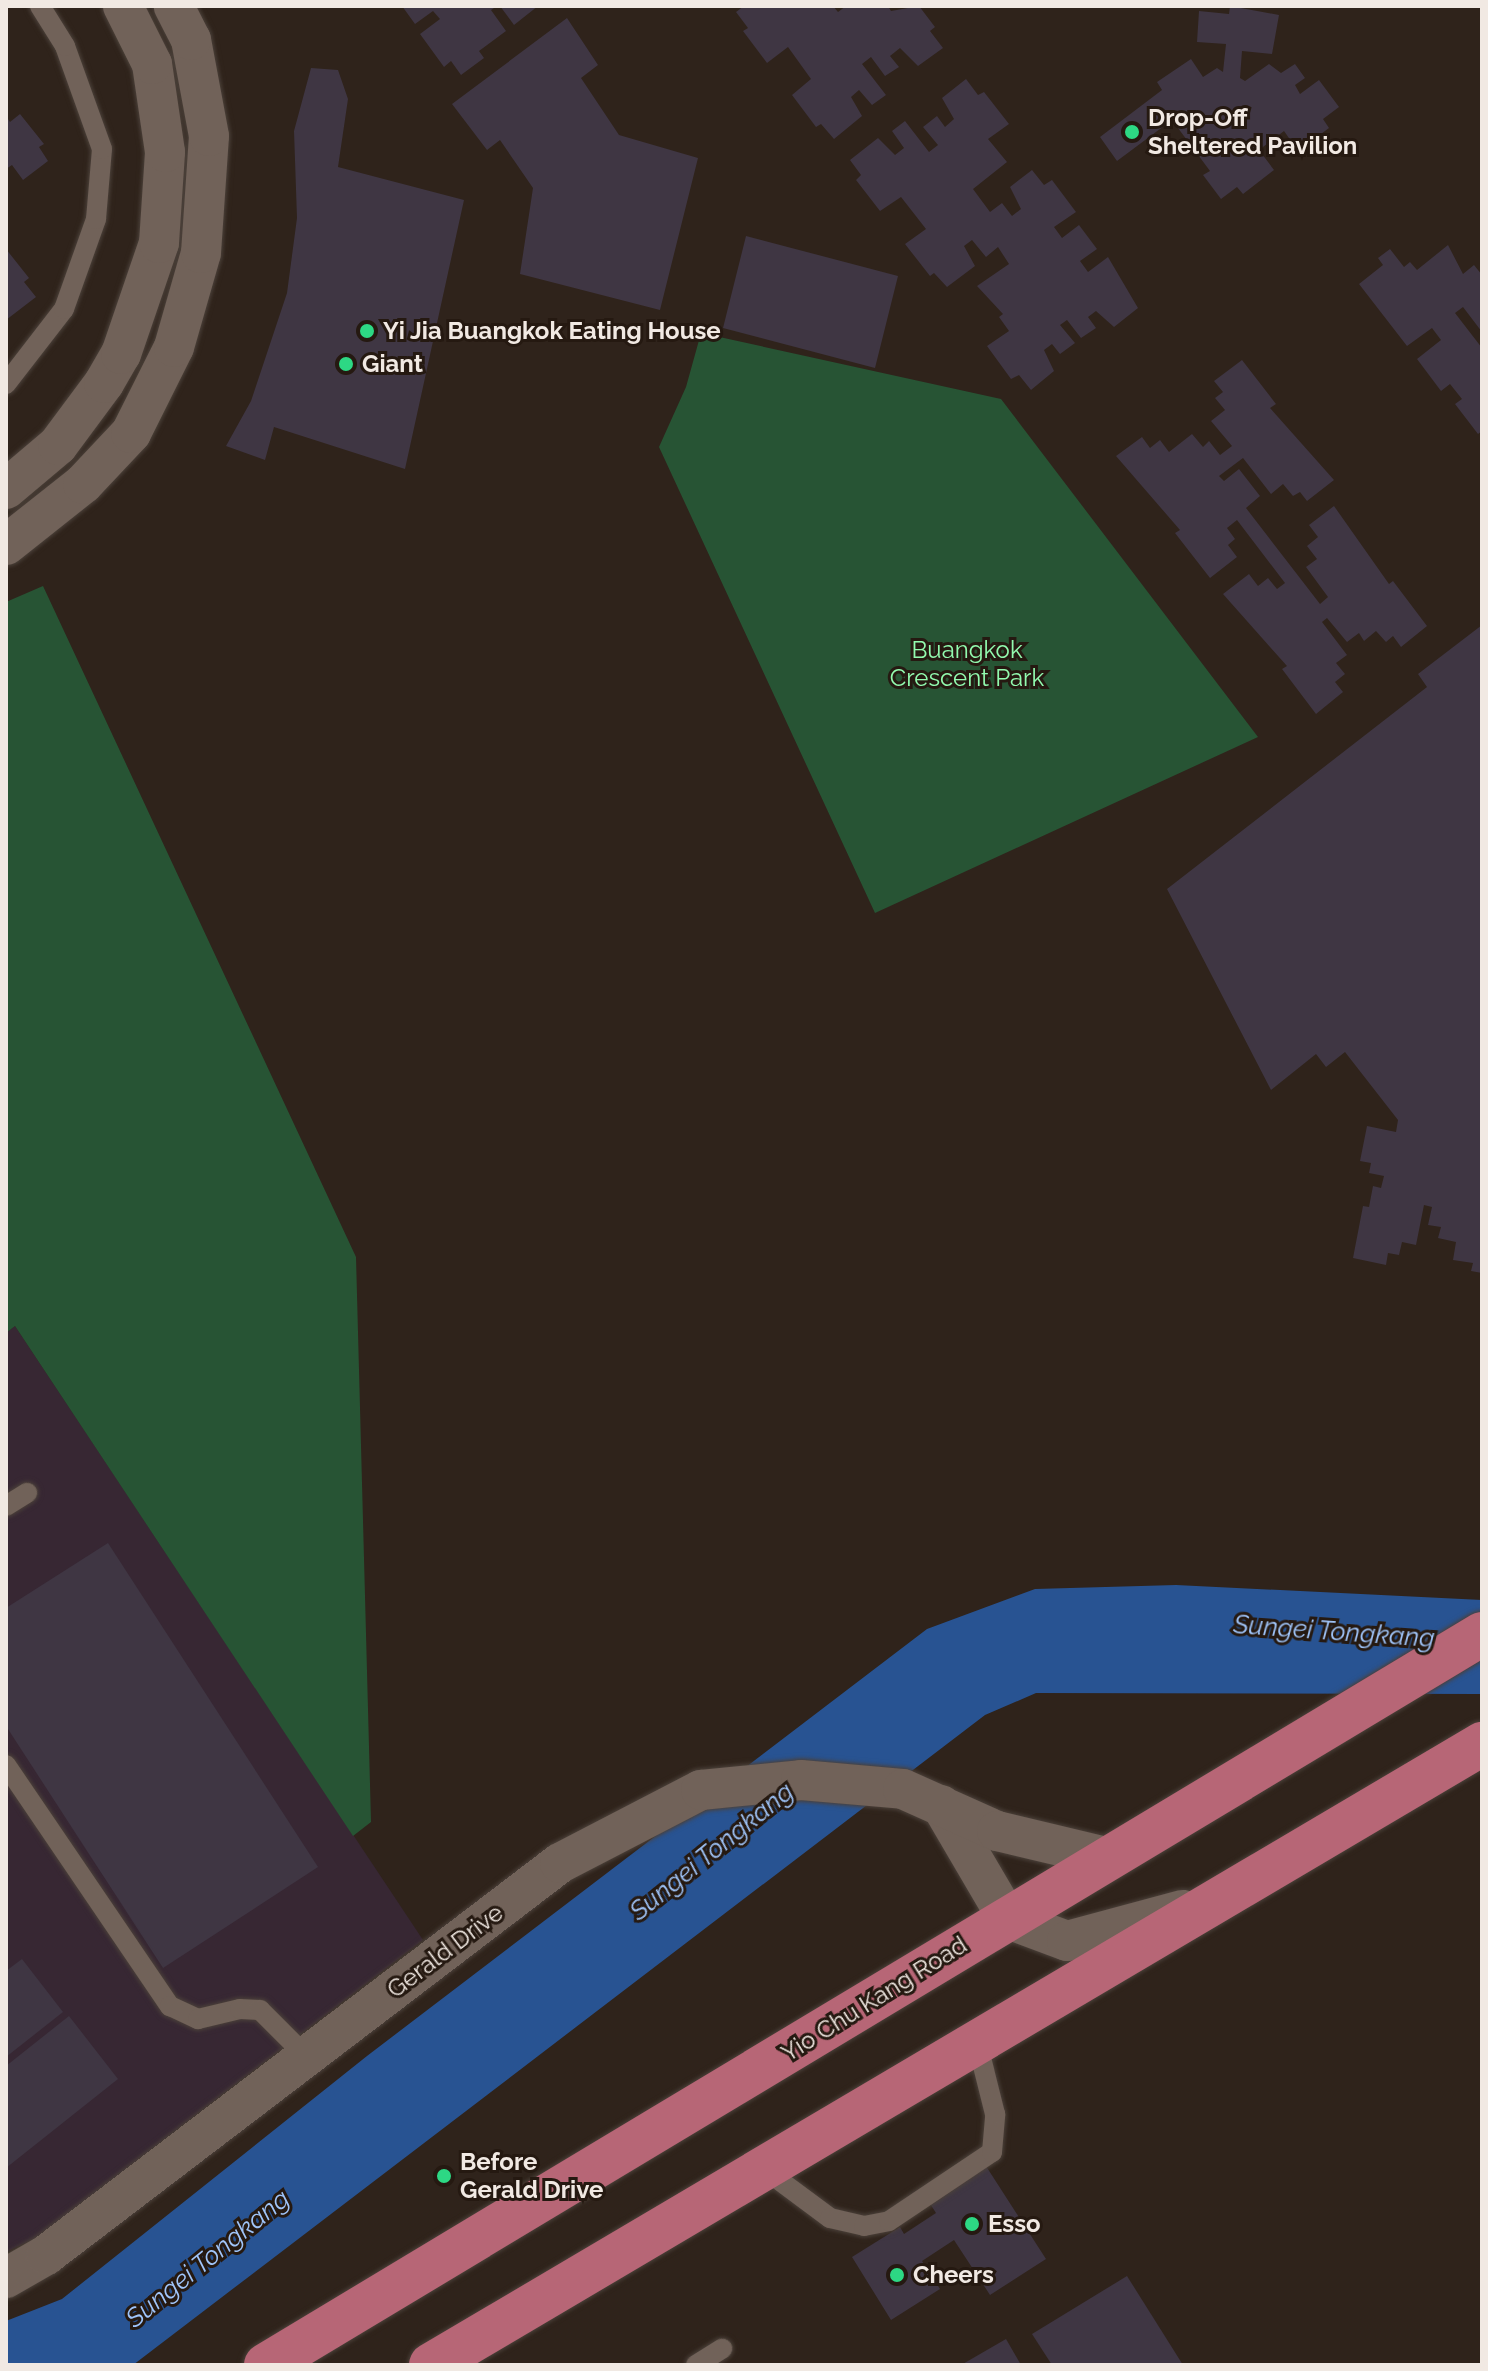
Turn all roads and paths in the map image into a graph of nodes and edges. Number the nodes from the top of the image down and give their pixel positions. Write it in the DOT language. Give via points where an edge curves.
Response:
graph roads {
  1 [pos="40,6"];
  2 [pos="123,6"];
  3 [pos="174,6"];
  4 [pos="6,384"];
  5 [pos="6,489"];
  6 [pos="6,545"];
  7 [pos="27,1493"];
  8 [pos="6,1506"];
  9 [pos="1482,1634"];
  10 [pos="1482,1744"];
  11 [pos="6,1765"];
  12 [pos="941,1805"];
  13 [pos="1110,1858"];
  14 [pos="1217,1900"];
  15 [pos="1008,1919"];
  16 [pos="977,2042"];
  17 [pos="307,2057"];
  18 [pos="764,2169"];
  19 [pos="6,2278"];
  20 [pos="722,2349"];
  21 [pos="266,2365"];
  22 [pos="431,2365"];
  23 [pos="696,2365"];
  1 -- 4 [label="lane" via="65,46 102,149 96,219 64,309"];
  2 -- 5 [label="street" via="154,79 165,152 159,243 121,354 104,383 58,445"];
  3 -- 6 [label="street" via="191,40 209,136 201,253 174,347 131,433 83,484"];
  7 -- 8 [label="lane"];
  9 -- 13 [label="main road, Yio Chu Kang Road"];
  10 -- 14 [label="main road"];
  11 -- 17 [label="lane" via="170,2006 198,2019 260,2010"];
  12 -- 13 [label="street, Gerald Drive" via="997,1831"];
  12 -- 15 [label="street"];
  12 -- 17 [label="street, Gerald Drive" via="903,1789 801,1780 701,1790 560,1863"];
  13 -- 15 [label="main road, Yio Chu Kang Road"];
  14 -- 15 [label="street" via="1067,1941"];
  14 -- 16 [label="main road"];
  15 -- 21 [label="main road, Yio Chu Kang Road"];
  16 -- 18 [label="main road"];
  16 -- 18 [label="lane" via="995,2114 992,2152 889,2221 864,2226 830,2218"];
  17 -- 19 [label="street, Gerald Drive" via="46,2255"];
  18 -- 22 [label="main road"];
  20 -- 23 [label="lane"];
}
